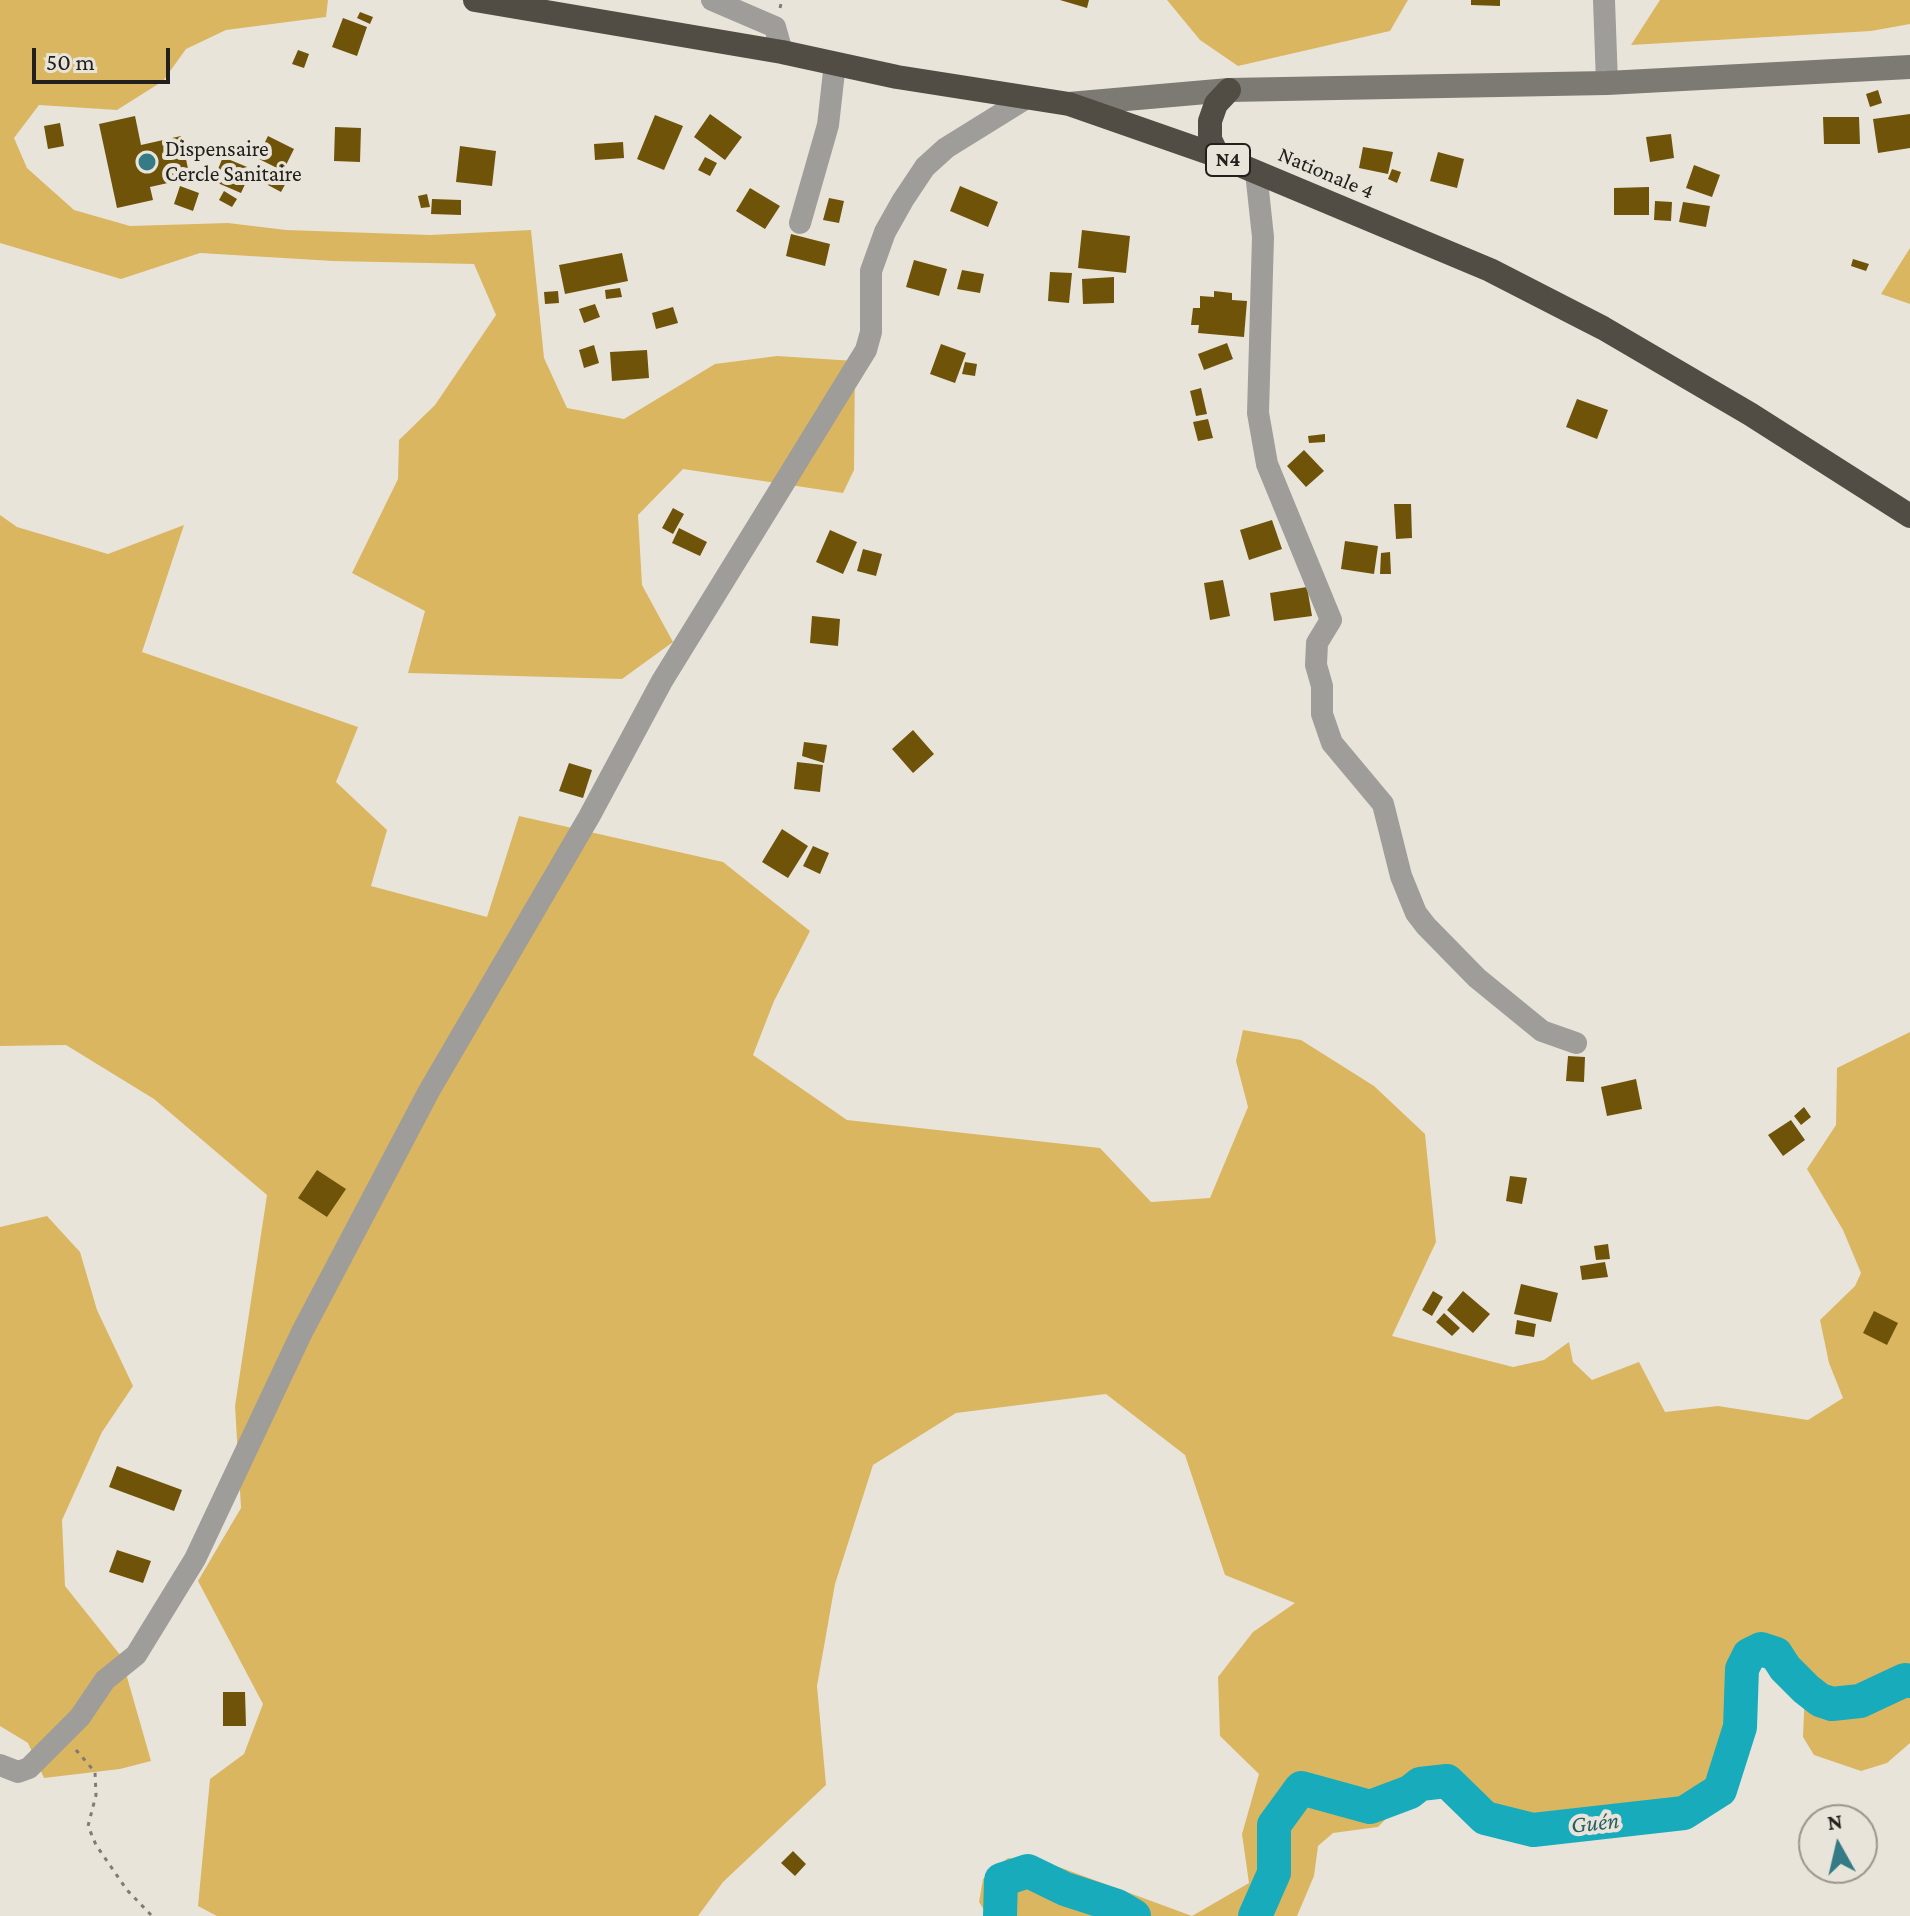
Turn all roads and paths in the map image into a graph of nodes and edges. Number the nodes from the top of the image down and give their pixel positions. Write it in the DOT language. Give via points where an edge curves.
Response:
graph roads {
  1 [pos="475,0"];
  2 [pos="712,0"];
  3 [pos="1604,0"];
  4 [pos="782,52"];
  5 [pos="835,63"];
  6 [pos="1910,67"];
  7 [pos="1607,83"];
  8 [pos="1229,90"];
  9 [pos="1025,99"];
  10 [pos="1069,104"];
  11 [pos="1218,156"];
  12 [pos="1256,172"];
  13 [pos="800,223"];
  14 [pos="1910,516"];
  15 [pos="1576,1043"];
  16 [pos="63,1736"];
  17 [pos="0,1765"];
  18 [pos="152,1916"];
  1 -- 4 [label="highway, Nationale 4 / N4"];
  2 -- 4 [label="street" via="775,27"];
  3 -- 7 [label="street"];
  4 -- 5 [label="highway, Nationale 4 / N4"];
  5 -- 9 [label="highway, Nationale 4 / N4"];
  5 -- 13 [label="street" via="828,125"];
  6 -- 7 [label="main road"];
  7 -- 8 [label="main road"];
  8 -- 10 [label="main road"];
  8 -- 11 [label="highway" via="1210,121 1210,139"];
  9 -- 10 [label="highway, Nationale 4 / N4"];
  9 -- 16 [label="street" via="946,148 925,167 903,200 871,271 866,350 662,681 429,1091 302,1332 195,1559 136,1655 105,1680"];
  10 -- 11 [label="highway, Nationale 4 / N4"];
  11 -- 12 [label="highway, Nationale 4 / N4"];
  12 -- 14 [label="highway, Nationale 4 / N4" via="1490,270 1589,320"];
  12 -- 15 [label="street" via="1263,237 1258,413 1267,464 1331,620 1317,643 1316,665 1332,743 1383,804 1401,876 1426,926 1477,978 1542,1031"];
  16 -- 17 [label="street" via="24,1771"];
  16 -- 18 [label="path" via="95,1772 88,1826 96,1845"];
}
